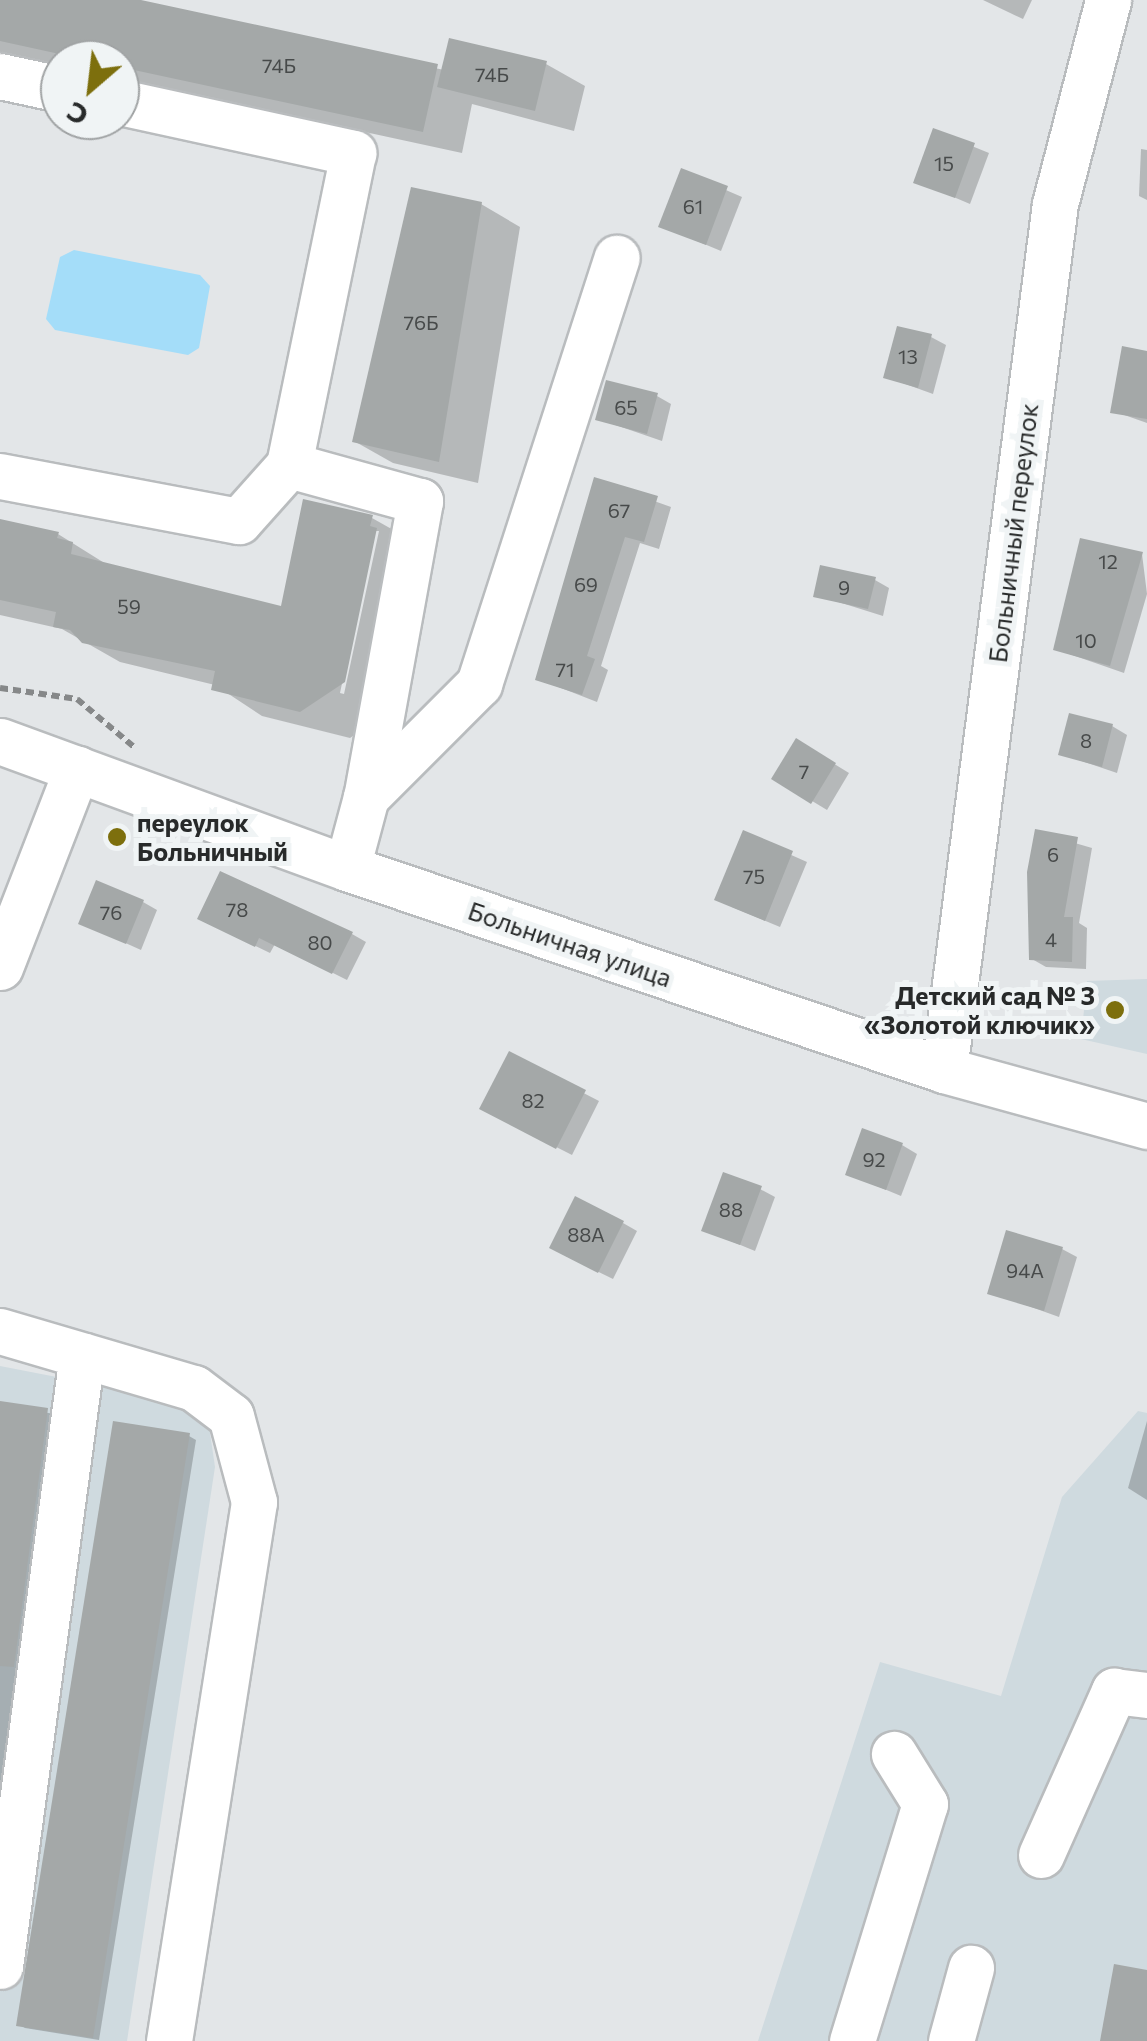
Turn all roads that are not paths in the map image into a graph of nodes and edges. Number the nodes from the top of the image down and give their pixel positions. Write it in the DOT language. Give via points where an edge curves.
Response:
graph roads {
  1 [pos="1108,0"];
  2 [pos="0,76"];
  3 [pos="40,85"];
  4 [pos="140,106"];
  5 [pos="616,258"];
  6 [pos="288,465"];
  7 [pos="0,476"];
  8 [pos="0,741"];
  9 [pos="77,768"];
  10 [pos="366,797"];
  11 [pos="346,868"];
  12 [pos="0,967"];
  13 [pos="944,1070"];
  14 [pos="1147,1126"];
  15 [pos="0,1331"];
  16 [pos="82,1355"];
  17 [pos="1147,1695"];
  18 [pos="894,1754"];
  19 [pos="1042,1855"];
  20 [pos="0,1966"];
  21 [pos="971,1968"];
  22 [pos="168,2041"];
  23 [pos="852,2041"];
  24 [pos="951,2041"];
  1 -- 13 [label="street, Больничный переулок" via="1055,204"];
  2 -- 3 [label="street"];
  4 -- 6 [label="street" via="353,153"];
  5 -- 10 [label="street" via="479,684"];
  6 -- 7 [label="street" via="238,520"];
  6 -- 10 [label="street" via="420,502"];
  8 -- 9 [label="street, Больничная улица"];
  9 -- 11 [label="street, Больничная улица"];
  9 -- 12 [label="street"];
  10 -- 11 [label="street"];
  11 -- 13 [label="street, Больничная улица"];
  13 -- 14 [label="street, Больничная улица"];
  15 -- 16 [label="street"];
  16 -- 20 [label="street"];
  16 -- 22 [label="street" via="194,1388 231,1416 254,1502"];
  17 -- 19 [label="street" via="1114,1691"];
  18 -- 23 [label="street" via="925,1804"];
  21 -- 24 [label="street"];
}
